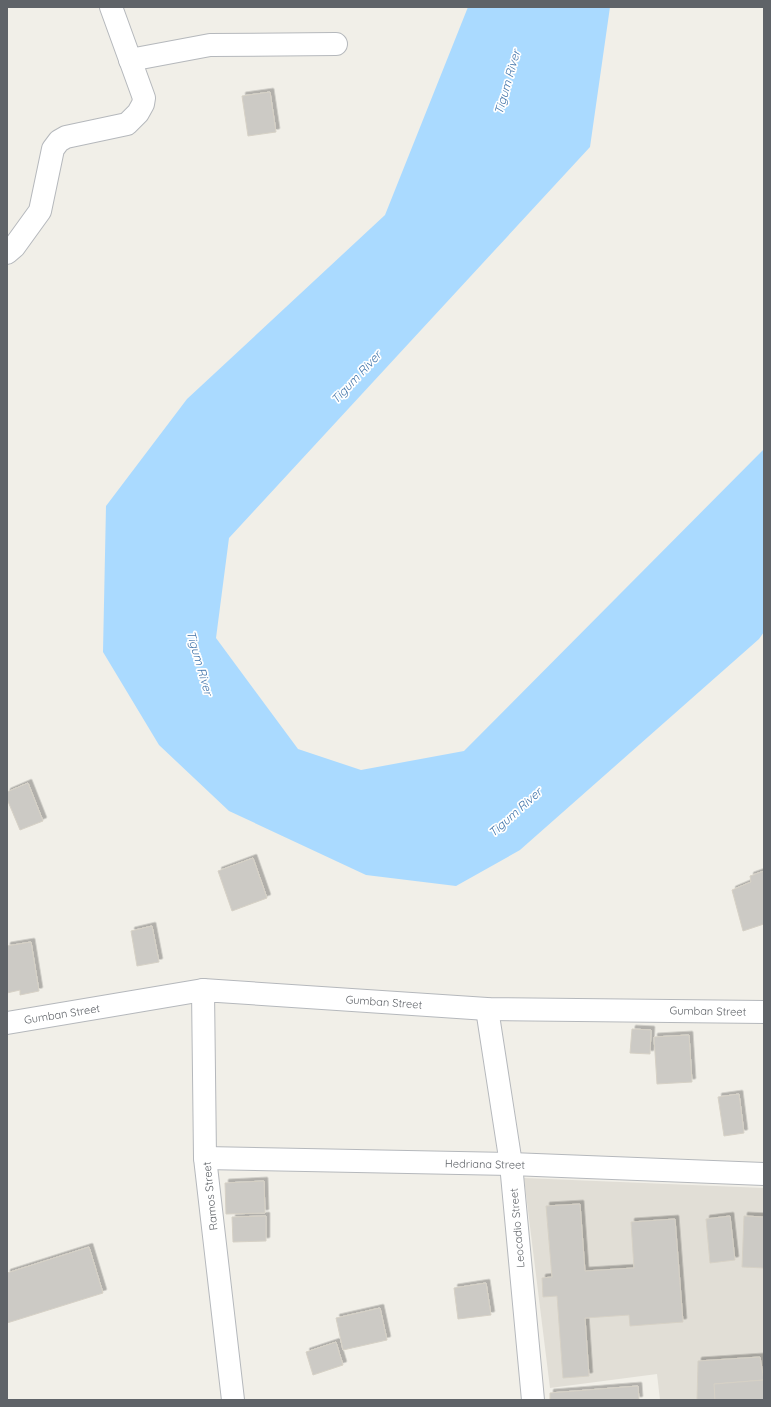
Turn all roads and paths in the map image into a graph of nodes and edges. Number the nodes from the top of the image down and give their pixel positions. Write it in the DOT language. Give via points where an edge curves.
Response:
graph roads {
  1 [pos="110,7"];
  2 [pos="336,44"];
  3 [pos="130,60"];
  4 [pos="7,253"];
  5 [pos="203,990"];
  6 [pos="487,1009"];
  7 [pos="764,1012"];
  8 [pos="7,1023"];
  9 [pos="205,1158"];
  10 [pos="511,1164"];
  11 [pos="764,1174"];
  12 [pos="233,1400"];
  13 [pos="533,1400"];
  1 -- 3 [label="street"];
  2 -- 3 [label="street" via="210,45"];
  3 -- 4 [label="street" via="144,98 138,113 126,124 66,137 59,141 53,149 40,211"];
  5 -- 6 [label="street, Gumban Street"];
  5 -- 8 [label="street, Gumban Street"];
  5 -- 9 [label="street, Ramos Street"];
  6 -- 7 [label="street, Gumban Street"];
  6 -- 10 [label="street, Leocadio Street"];
  9 -- 10 [label="street, Hedriana Street"];
  9 -- 12 [label="street, Ramos Street"];
  10 -- 11 [label="street, Hedriana Street"];
  10 -- 13 [label="street, Leocadio Street"];
}
